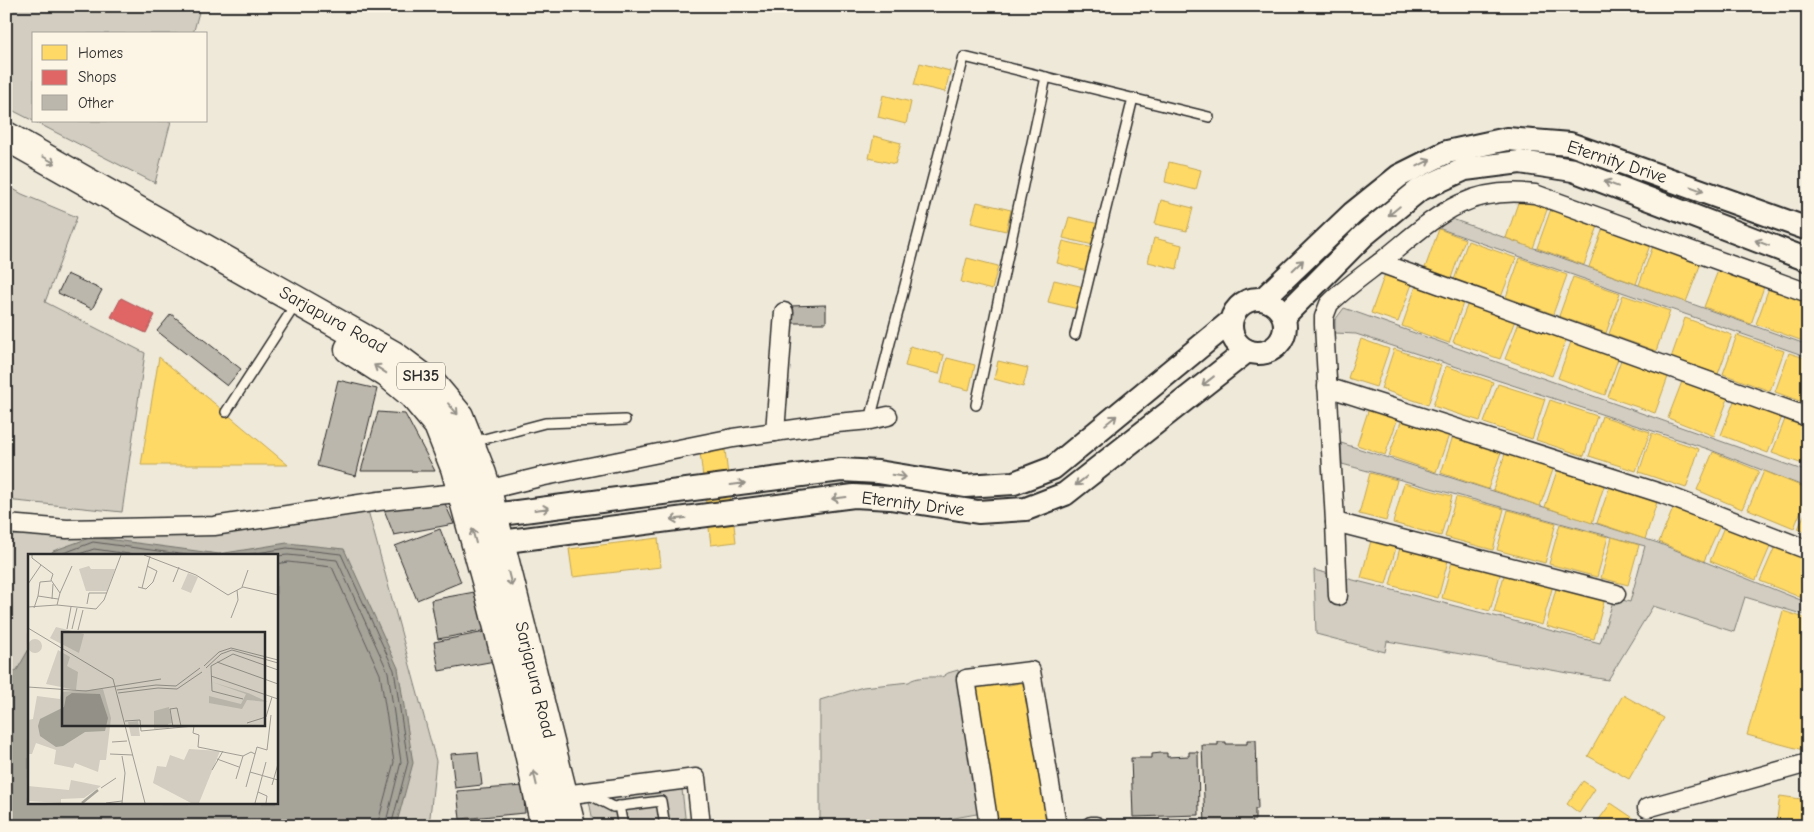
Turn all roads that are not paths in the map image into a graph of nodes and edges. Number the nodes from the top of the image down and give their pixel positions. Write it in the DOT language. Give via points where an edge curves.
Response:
graph roads {
  1 [pos="1046,77"];
  2 [pos="1133,98"];
  3 [pos="1209,117"];
  4 [pos="6,136"];
  5 [pos="6,157"];
  6 [pos="1808,229"];
  7 [pos="1808,260"];
  8 [pos="1380,262"];
  9 [pos="1808,293"];
  10 [pos="1263,298"];
  11 [pos="784,312"];
  12 [pos="290,313"];
  13 [pos="1284,316"];
  14 [pos="1230,322"];
  15 [pos="1075,335"];
  16 [pos="1247,351"];
  17 [pos="1327,387"];
  18 [pos="976,405"];
  19 [pos="226,412"];
  20 [pos="888,416"];
  21 [pos="1808,417"];
  22 [pos="625,420"];
  23 [pos="870,420"];
  24 [pos="775,432"];
  25 [pos="470,443"];
  26 [pos="481,499"];
  27 [pos="1335,522"];
  28 [pos="6,524"];
  29 [pos="500,542"];
  30 [pos="1808,550"];
  31 [pos="1616,594"];
  32 [pos="1338,596"];
  33 [pos="1808,763"];
  34 [pos="574,793"];
  35 [pos="619,806"];
  36 [pos="1647,808"];
  37 [pos="545,826"];
  38 [pos="571,826"];
  39 [pos="624,826"];
  40 [pos="665,826"];
  41 [pos="701,826"];
  42 [pos="989,826"];
  43 [pos="1057,826"];
  44 [pos="1091,826"];
  45 [pos="1096,826"];
  1 -- 2 [label="lane"];
  1 -- 18 [label="lane"];
  1 -- 23 [label="lane" via="964,57"];
  2 -- 3 [label="lane"];
  2 -- 15 [label="lane"];
  4 -- 25 [label="main road, Sarjapura Road / SH35, one-way" via="393,354 433,385 459,416"];
  5 -- 12 [label="main road, Sarjapura Road"];
  10 -- 6 [label="street, Eternity Drive, one-way" via="1353,213 1399,176 1447,152 1507,139 1570,144"];
  7 -- 13 [label="street, Eternity Drive, one-way" via="1573,170 1520,162 1466,169 1419,190 1363,236"];
  8 -- 9 [label="street" via="1433,219 1456,205 1495,193 1522,192"];
  8 -- 17 [label="street" via="1334,299 1326,310"];
  8 -- 21 [label="street"];
  10 -- 13 [label="street" via="1272,302"];
  10 -- 14 [label="street, Eternity Drive" via="1245,301 1237,307"];
  11 -- 24 [label="street"];
  12 -- 19 [label="lane"];
  26 -- 12 [label="main road, Sarjapura Road, one-way" via="455,468 438,425 414,395 388,374"];
  13 -- 16 [label="street" via="1286,325 1280,343 1264,352"];
  14 -- 16 [label="street" via="1234,340"];
  26 -- 14 [label="street, Eternity Drive, one-way" via="841,470 878,472 966,486 1014,483 1053,468"];
  16 -- 29 [label="street, Eternity Drive, one-way" via="1065,494 1026,509 978,512 890,498 854,496"];
  17 -- 27 [label="street"];
  17 -- 30 [label="street" via="1663,494"];
  20 -- 23 [label="street"];
  22 -- 25 [label="lane" via="545,423"];
  23 -- 24 [label="street"];
  24 -- 26 [label="street" via="540,476"];
  25 -- 26 [label="main road, Sarjapura Road / SH35"];
  26 -- 28 [label="street" via="379,501 214,526 67,529"];
  26 -- 29 [label="main road, Sarjapura Road / SH35"];
  37 -- 26 [label="main road, Sarjapura Road, one-way" via="493,607"];
  27 -- 31 [label="street"];
  27 -- 32 [label="street"];
  29 -- 34 [label="main road, Sarjapura Road / SH35, one-way"];
  33 -- 36 [label="street"];
  34 -- 35 [label="lane" via="612,807"];
  34 -- 38 [label="main road, Sarjapura Road / SH35"];
  34 -- 41 [label="street" via="696,778"];
  35 -- 39 [label="lane"];
  35 -- 40 [label="lane" via="661,801"];
  42 -- 43 [label="street" via="966,680 1031,671"];
  44 -- 45 [label="street"];
}
